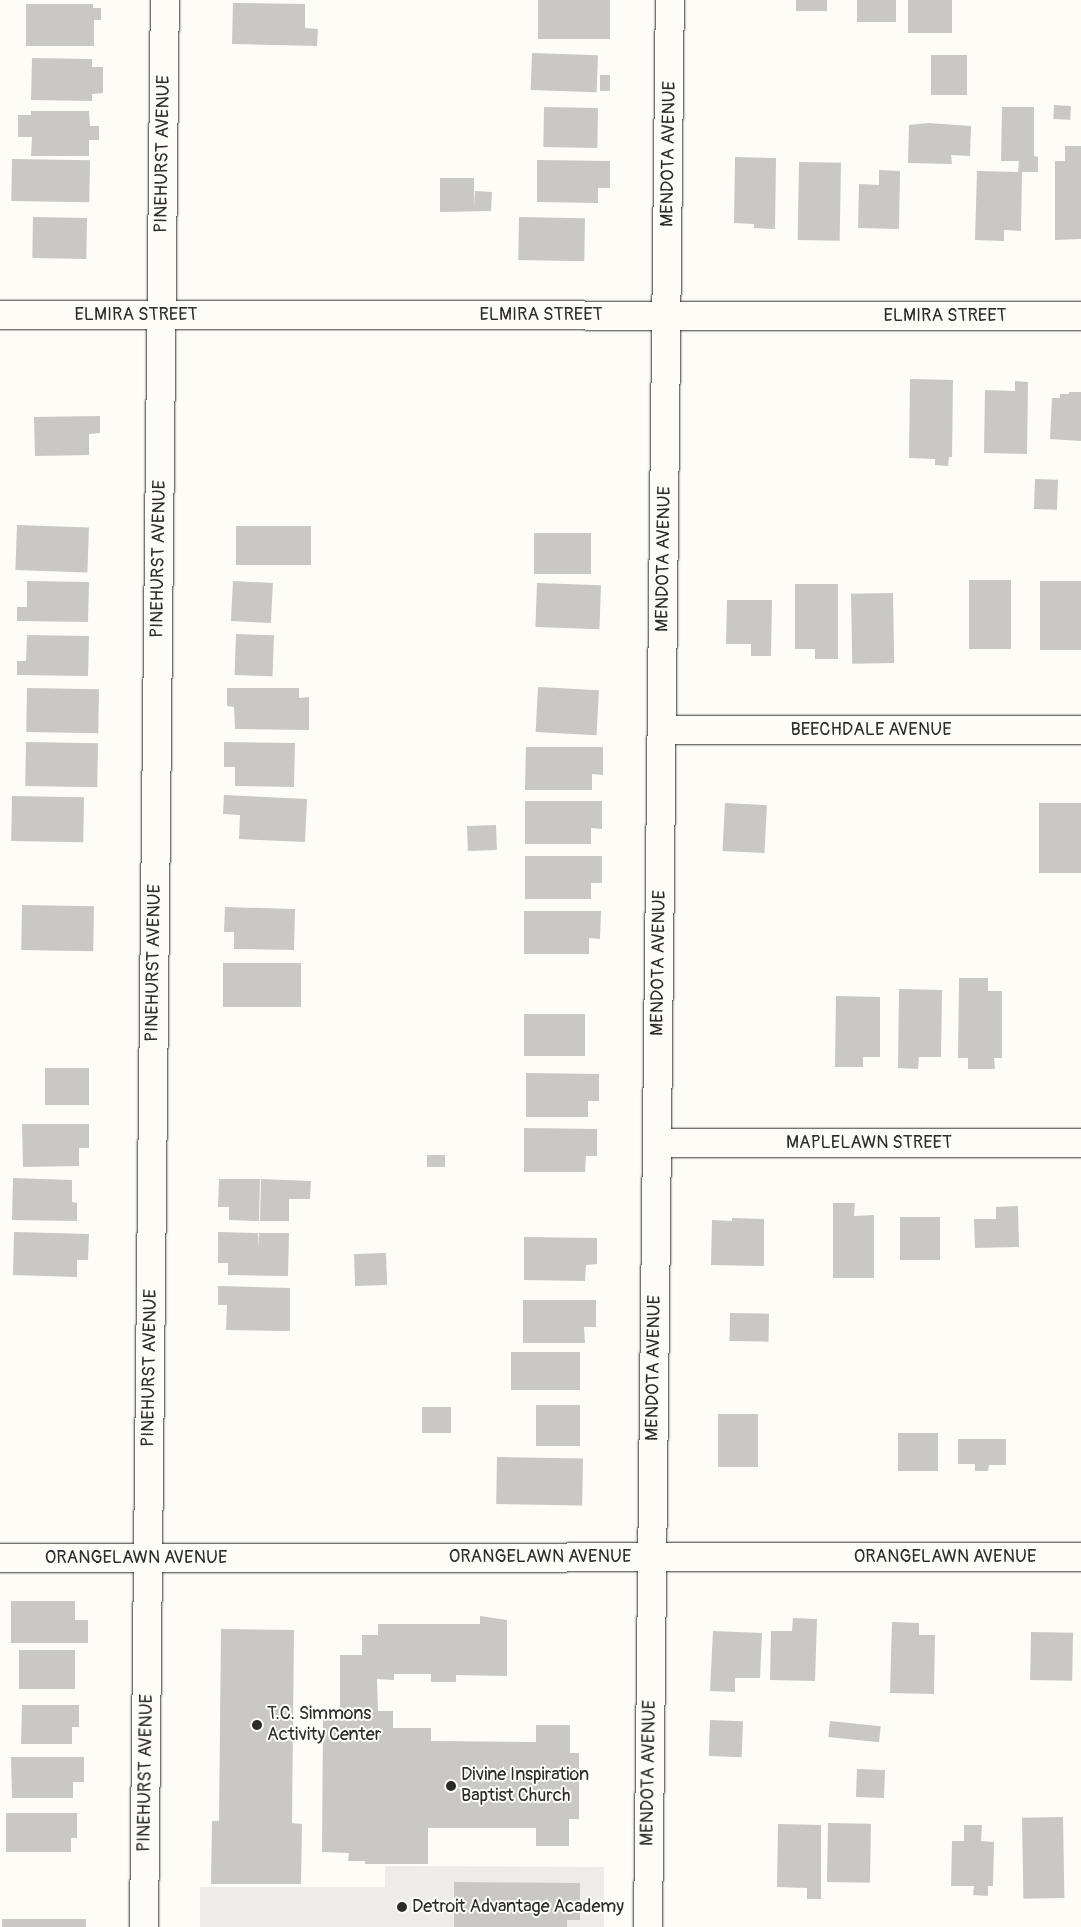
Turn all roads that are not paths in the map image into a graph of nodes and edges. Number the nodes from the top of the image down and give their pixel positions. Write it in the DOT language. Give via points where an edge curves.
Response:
graph roads {
  1 [pos="165,0"];
  2 [pos="670,0"];
  3 [pos="0,315"];
  4 [pos="161,315"];
  5 [pos="667,316"];
  6 [pos="1081,316"];
  7 [pos="662,730"];
  8 [pos="1081,730"];
  9 [pos="657,1143"];
  10 [pos="1081,1143"];
  11 [pos="652,1557"];
  12 [pos="1081,1557"];
  13 [pos="0,1558"];
  14 [pos="148,1558"];
  15 [pos="144,1927"];
  16 [pos="648,1927"];
  1 -- 4 [label="street, PINEHURST AVENUE"];
  2 -- 5 [label="street, MENDOTA AVENUE"];
  3 -- 4 [label="street, ELMIRA STREET"];
  4 -- 5 [label="street, ELMIRA STREET"];
  4 -- 14 [label="street, PINEHURST AVENUE"];
  5 -- 6 [label="street, ELMIRA STREET"];
  5 -- 7 [label="street, MENDOTA AVENUE"];
  7 -- 8 [label="street, BEECHDALE AVENUE"];
  7 -- 9 [label="street, MENDOTA AVENUE"];
  9 -- 10 [label="street, MAPLELAWN STREET"];
  9 -- 11 [label="street, MENDOTA AVENUE"];
  11 -- 12 [label="street, ORANGELAWN AVENUE"];
  11 -- 14 [label="street, ORANGELAWN AVENUE"];
  11 -- 16 [label="street, MENDOTA AVENUE"];
  13 -- 14 [label="street, ORANGELAWN AVENUE"];
  14 -- 15 [label="street, PINEHURST AVENUE"];
}
